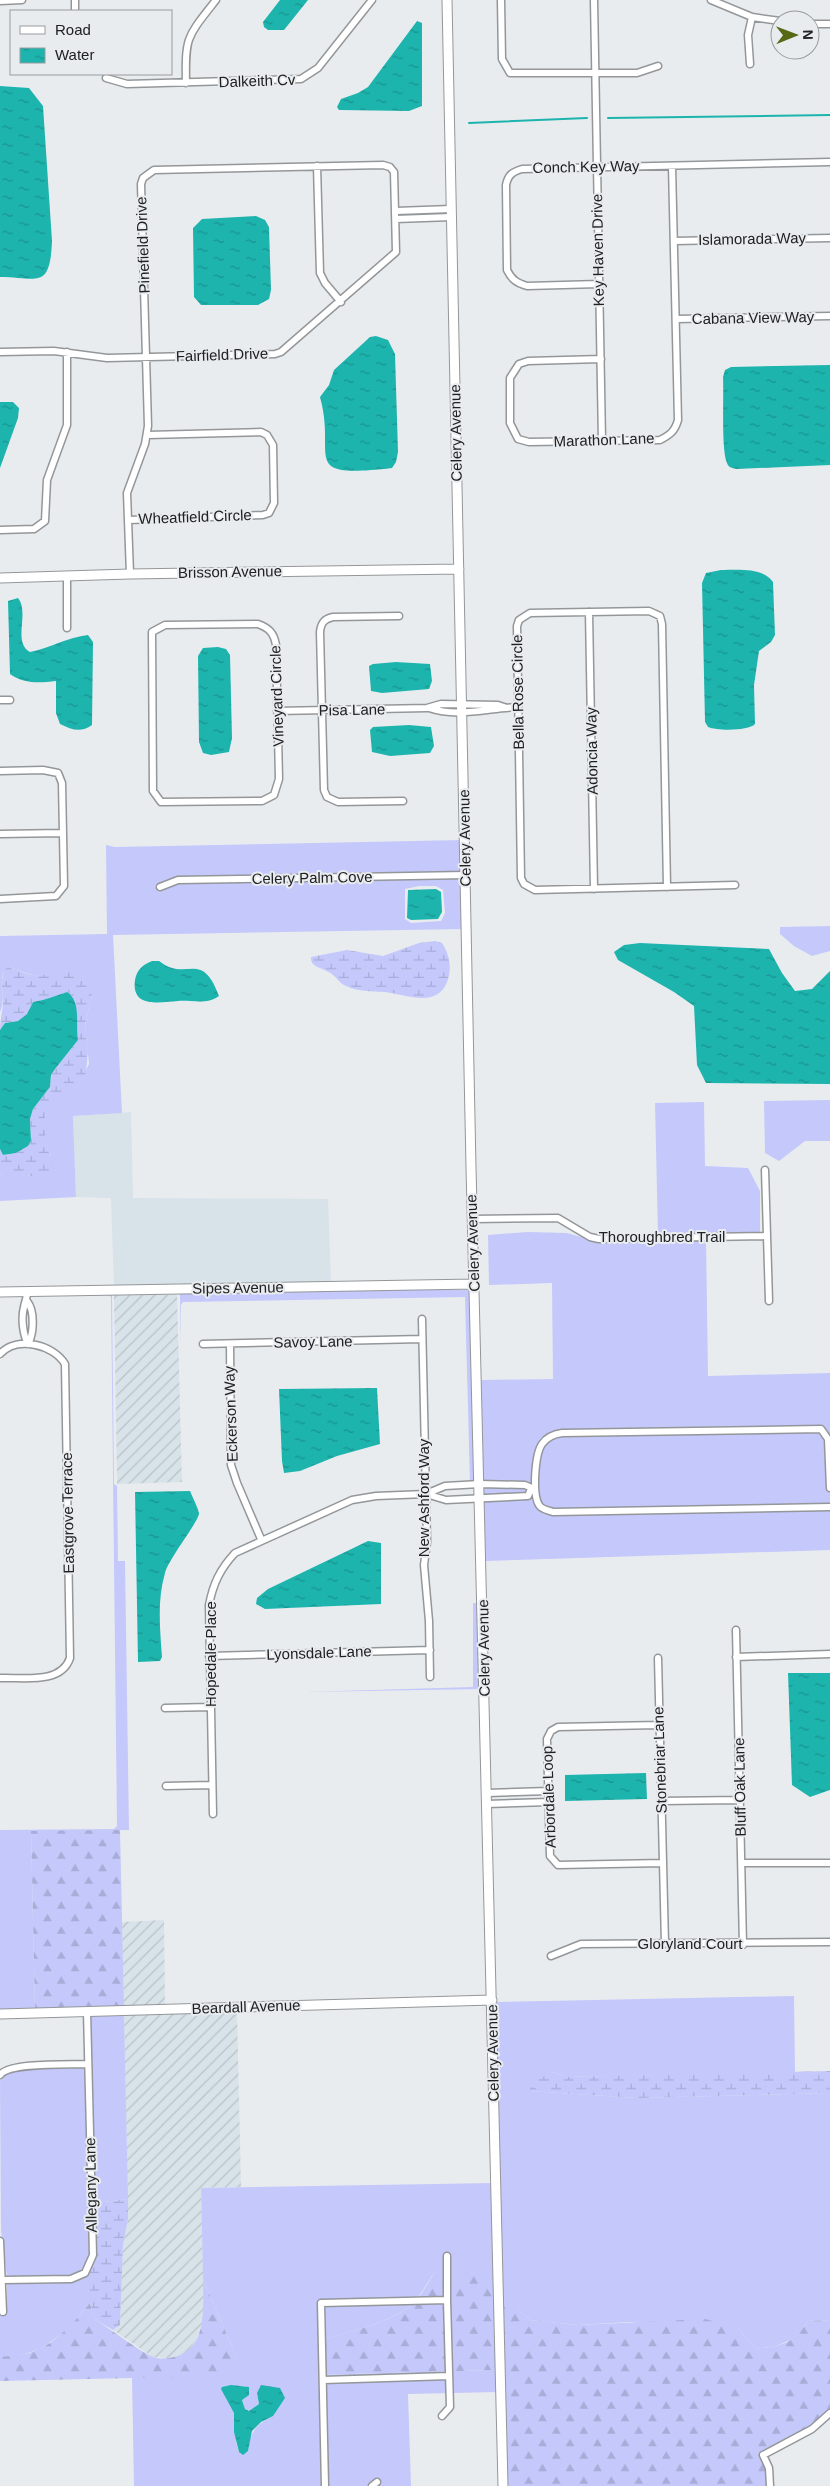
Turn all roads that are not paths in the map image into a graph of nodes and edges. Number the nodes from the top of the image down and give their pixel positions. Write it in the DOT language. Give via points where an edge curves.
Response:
graph roads {
  1 [pos="0,0"];
  2 [pos="22,0"];
  3 [pos="75,0"];
  4 [pos="216,0"];
  5 [pos="372,0"];
  6 [pos="447,0"];
  7 [pos="501,0"];
  8 [pos="594,0"];
  9 [pos="711,0"];
  10 [pos="75,9"];
  11 [pos="752,17"];
  12 [pos="770,20"];
  13 [pos="750,64"];
  14 [pos="658,66"];
  15 [pos="594,75"];
  16 [pos="106,78"];
  17 [pos="186,83"];
  18 [pos="830,162"];
  19 [pos="318,166"];
  20 [pos="672,166"];
  21 [pos="596,167"];
  22 [pos="396,211"];
  23 [pos="451,213"];
  24 [pos="396,219"];
  25 [pos="830,238"];
  26 [pos="674,241"];
  27 [pos="599,284"];
  28 [pos="341,302"];
  29 [pos="830,316"];
  30 [pos="676,319"];
  31 [pos="0,352"];
  32 [pos="67,352"];
  33 [pos="146,357"];
  34 [pos="601,359"];
  35 [pos="148,434"];
  36 [pos="602,441"];
  37 [pos="128,520"];
  38 [pos="0,530"];
  39 [pos="459,569"];
  40 [pos="130,574"];
  41 [pos="67,576"];
  42 [pos="0,578"];
  43 [pos="589,612"];
  44 [pos="399,616"];
  45 [pos="67,628"];
  46 [pos="0,700"];
  47 [pos="10,700"];
  48 [pos="462,708"];
  49 [pos="518,708"];
  50 [pos="322,710"];
  51 [pos="277,711"];
  52 [pos="0,771"];
  53 [pos="403,801"];
  54 [pos="62,833"];
  55 [pos="0,834"];
  56 [pos="466,875"];
  57 [pos="735,885"];
  58 [pos="667,887"];
  59 [pos="160,888"];
  60 [pos="594,889"];
  61 [pos="0,898"];
  62 [pos="765,1170"];
  63 [pos="472,1219"];
  64 [pos="766,1236"];
  65 [pos="475,1284"];
  66 [pos="0,1292"];
  67 [pos="27,1296"];
  68 [pos="769,1301"];
  69 [pos="24,1318"];
  70 [pos="32,1318"];
  71 [pos="422,1319"];
  72 [pos="422,1339"];
  73 [pos="28,1344"];
  74 [pos="203,1344"];
  75 [pos="230,1344"];
  76 [pos="0,1354"];
  77 [pos="480,1484"];
  78 [pos="510,1484"];
  79 [pos="830,1488"];
  80 [pos="533,1489"];
  81 [pos="426,1494"];
  82 [pos="511,1497"];
  83 [pos="480,1499"];
  84 [pos="830,1506"];
  85 [pos="261,1539"];
  86 [pos="736,1630"];
  87 [pos="430,1650"];
  88 [pos="830,1654"];
  89 [pos="209,1656"];
  90 [pos="736,1656"];
  91 [pos="658,1658"];
  92 [pos="430,1677"];
  93 [pos="0,1678"];
  94 [pos="210,1707"];
  95 [pos="165,1708"];
  96 [pos="659,1725"];
  97 [pos="212,1785"];
  98 [pos="166,1786"];
  99 [pos="548,1791"];
  100 [pos="487,1793"];
  101 [pos="519,1793"];
  102 [pos="661,1800"];
  103 [pos="740,1800"];
  104 [pos="549,1802"];
  105 [pos="519,1803"];
  106 [pos="487,1804"];
  107 [pos="213,1814"];
  108 [pos="663,1863"];
  109 [pos="830,1863"];
  110 [pos="742,1864"];
  111 [pos="830,1942"];
  112 [pos="665,1944"];
  113 [pos="742,1945"];
  114 [pos="551,1956"];
  115 [pos="492,2000"];
  116 [pos="87,2012"];
  117 [pos="0,2014"];
  118 [pos="88,2064"];
  119 [pos="0,2075"];
  120 [pos="0,2241"];
  121 [pos="447,2256"];
  122 [pos="3,2280"];
  123 [pos="448,2300"];
  124 [pos="4,2312"];
  125 [pos="449,2376"];
  126 [pos="323,2380"];
  127 [pos="830,2413"];
  128 [pos="442,2416"];
  129 [pos="325,2486"];
  130 [pos="503,2486"];
  131 [pos="770,2486"];
  1 -- 2 [label="street"];
  3 -- 10 [label="street"];
  4 -- 17 [label="street" via="186,42"];
  5 -- 17 [label="street, Dalkeith Cv" via="318,68 306,77 294,81"];
  6 -- 23 [label="main road, Celery Avenue"];
  7 -- 15 [label="street" via="502,59 510,73"];
  8 -- 15 [label="street, Key Haven Drive"];
  9 -- 11 [label="street"];
  11 -- 12 [label="street"];
  11 -- 13 [label="street" via="748,35"];
  14 -- 15 [label="street" via="637,73"];
  15 -- 21 [label="street, Key Haven Drive"];
  16 -- 17 [label="street, Dalkeith Cv" via="127,84"];
  18 -- 20 [label="street, Conch Key Way"];
  19 -- 22 [label="street, Pinefield Drive" via="390,167 396,178"];
  19 -- 28 [label="street" via="320,273 324,283"];
  19 -- 33 [label="street, Pinefield Drive" via="154,170 143,178"];
  20 -- 21 [label="street, Conch Key Way"];
  20 -- 26 [label="street, Marathon Lane"];
  21 -- 27 [label="street, Key Haven Drive"];
  21 -- 27 [label="street, Conch Key Way" via="512,172 506,185 507,270 511,278 527,286"];
  22 -- 23 [label="street"];
  22 -- 24 [label="street, Fairfield Drive"];
  23 -- 24 [label="street"];
  23 -- 39 [label="main road, Celery Avenue"];
  24 -- 28 [label="street, Fairfield Drive" via="396,252"];
  25 -- 26 [label="street, Islamorada Way"];
  26 -- 30 [label="street, Marathon Lane"];
  27 -- 34 [label="street, Key Haven Drive"];
  28 -- 33 [label="street, Fairfield Drive" via="281,352"];
  29 -- 30 [label="street, Cabana View Way"];
  30 -- 36 [label="street, Marathon Lane" via="678,420 675,428 660,440"];
  31 -- 32 [label="street, Fairfield Drive"];
  32 -- 33 [label="street, Fairfield Drive" via="98,358"];
  32 -- 38 [label="street" via="67,425 47,480 45,521 34,529"];
  33 -- 35 [label="street, Pinefield Drive"];
  34 -- 36 [label="street, Key Haven Drive"];
  34 -- 36 [label="street, Marathon Lane" via="519,364 510,378 510,423 518,439 529,442"];
  35 -- 37 [label="street, Pinefield Drive" via="128,486"];
  35 -- 37 [label="street, Wheatfield Circle" via="260,432 267,435 273,445 274,503 269,513 263,515"];
  37 -- 40 [label="street, Pinefield Drive"];
  39 -- 40 [label="main road, Brisson Avenue"];
  39 -- 48 [label="main road, Celery Avenue"];
  40 -- 41 [label="main road, Brisson Avenue"];
  41 -- 42 [label="main road, Brisson Avenue"];
  41 -- 45 [label="street"];
  43 -- 49 [label="street, Bella Rose Circle" via="530,613 519,620"];
  43 -- 58 [label="street, Bella Rose Circle" via="649,612 660,616"];
  43 -- 60 [label="street, Adoncia Way"];
  44 -- 50 [label="street" via="333,616 321,624"];
  46 -- 47 [label="street"];
  48 -- 49 [label="street, Pisa Lane" via="498,705"];
  48 -- 50 [label="street, Pisa Lane" via="441,704 427,708"];
  48 -- 56 [label="main road, Celery Avenue"];
  49 -- 60 [label="street, Bella Rose Circle" via="521,878 524,884 535,890"];
  50 -- 51 [label="street, Pisa Lane"];
  50 -- 53 [label="street" via="324,790 327,797 338,802"];
  51 -- 51 [label="street, Vineyard Circle" via="279,779 274,795 262,801 161,802 153,791 152,632 165,625 258,624 265,627 274,636 276,645"];
  52 -- 54 [label="street" via="58,773 62,783"];
  54 -- 55 [label="street"];
  54 -- 61 [label="street" via="64,886 60,894"];
  56 -- 59 [label="street, Celery Palm Cove" via="178,880"];
  56 -- 63 [label="main road, Celery Avenue"];
  57 -- 58 [label="street, Bella Rose Circle"];
  58 -- 60 [label="street, Bella Rose Circle"];
  62 -- 64 [label="street"];
  63 -- 64 [label="street, Thoroughbred Trail" via="558,1218 599,1239"];
  63 -- 65 [label="main road, Celery Avenue"];
  64 -- 68 [label="street"];
  65 -- 67 [label="main road, Sipes Avenue"];
  65 -- 77 [label="main road, Celery Avenue"];
  66 -- 67 [label="main road, Sipes Avenue"];
  67 -- 69 [label="street"];
  67 -- 70 [label="street" via="32,1306"];
  69 -- 70 [label="street"];
  69 -- 73 [label="street" via="24,1337"];
  70 -- 73 [label="street" via="32,1337"];
  71 -- 72 [label="street, New Ashford Way"];
  72 -- 75 [label="street, Savoy Lane"];
  72 -- 81 [label="street, New Ashford Way"];
  73 -- 76 [label="street, Eastgrove Terrace" via="10,1347"];
  73 -- 93 [label="street, Eastgrove Terrace" via="54,1350 65,1364 70,1658 63,1670 54,1675"];
  74 -- 75 [label="street, Savoy Lane"];
  75 -- 85 [label="street, Eckerson Way" via="232,1465"];
  77 -- 78 [label="street, Hopedale Place"];
  77 -- 81 [label="street, Hopedale Place" via="445,1486"];
  77 -- 83 [label="main road, Celery Avenue"];
  78 -- 80 [label="street, Hopedale Place" via="525,1484"];
  78 -- 82 [label="street"];
  79 -- 80 [label="street" via="830,1450 826,1433 821,1429 805,1429 554,1434 541,1445"];
  80 -- 82 [label="street, Hopedale Place" via="528,1496"];
  80 -- 84 [label="street" via="539,1505 553,1512"];
  81 -- 83 [label="street, Hopedale Place" via="446,1500"];
  81 -- 85 [label="street, Hopedale Place" via="352,1500"];
  81 -- 87 [label="street, New Ashford Way" via="428,1542 424,1565"];
  82 -- 83 [label="street, Hopedale Place"];
  83 -- 100 [label="main road, Celery Avenue"];
  85 -- 89 [label="street, Hopedale Place" via="235,1553 213,1584 209,1605"];
  86 -- 90 [label="street, Bluff Oak Lane"];
  87 -- 89 [label="street, Lyonsdale Lane"];
  87 -- 92 [label="street, New Ashford Way"];
  88 -- 90 [label="street"];
  89 -- 94 [label="street, Hopedale Place"];
  90 -- 103 [label="street, Bluff Oak Lane"];
  91 -- 96 [label="street, Stonebriar Lane"];
  94 -- 95 [label="street"];
  94 -- 97 [label="street, Hopedale Place"];
  96 -- 99 [label="street, Arbordale Loop" via="558,1727 547,1739"];
  96 -- 102 [label="street, Stonebriar Lane"];
  97 -- 98 [label="street"];
  97 -- 107 [label="street, Hopedale Place"];
  99 -- 101 [label="street"];
  99 -- 104 [label="street, Arbordale Loop"];
  100 -- 101 [label="street"];
  100 -- 106 [label="main road, Celery Avenue"];
  101 -- 105 [label="street"];
  102 -- 103 [label="street"];
  102 -- 108 [label="street, Stonebriar Lane"];
  103 -- 110 [label="street, Bluff Oak Lane"];
  104 -- 105 [label="street"];
  104 -- 108 [label="street, Arbordale Loop" via="550,1856 558,1866"];
  105 -- 106 [label="street"];
  106 -- 115 [label="main road, Celery Avenue"];
  108 -- 112 [label="street, Stonebriar Lane"];
  109 -- 110 [label="street"];
  110 -- 113 [label="street, Bluff Oak Lane"];
  111 -- 113 [label="street, Gloryland Court"];
  112 -- 113 [label="street, Gloryland Court"];
  112 -- 114 [label="street, Gloryland Court" via="581,1944"];
  115 -- 116 [label="main road, Beardall Avenue"];
  115 -- 130 [label="main road, Celery Avenue"];
  116 -- 117 [label="main road, Beardall Avenue"];
  116 -- 118 [label="street, Allegany Lane"];
  118 -- 119 [label="street" via="17,2067"];
  118 -- 122 [label="street, Allegany Lane" via="93,2255 85,2273 71,2279"];
  120 -- 122 [label="street"];
  121 -- 123 [label="street"];
  122 -- 124 [label="street"];
  123 -- 125 [label="street"];
  123 -- 126 [label="street" via="321,2303"];
  125 -- 126 [label="street"];
  125 -- 128 [label="street" via="450,2408"];
  126 -- 129 [label="street"];
  127 -- 131 [label="street" via="812,2429 763,2455 769,2468"];
}
